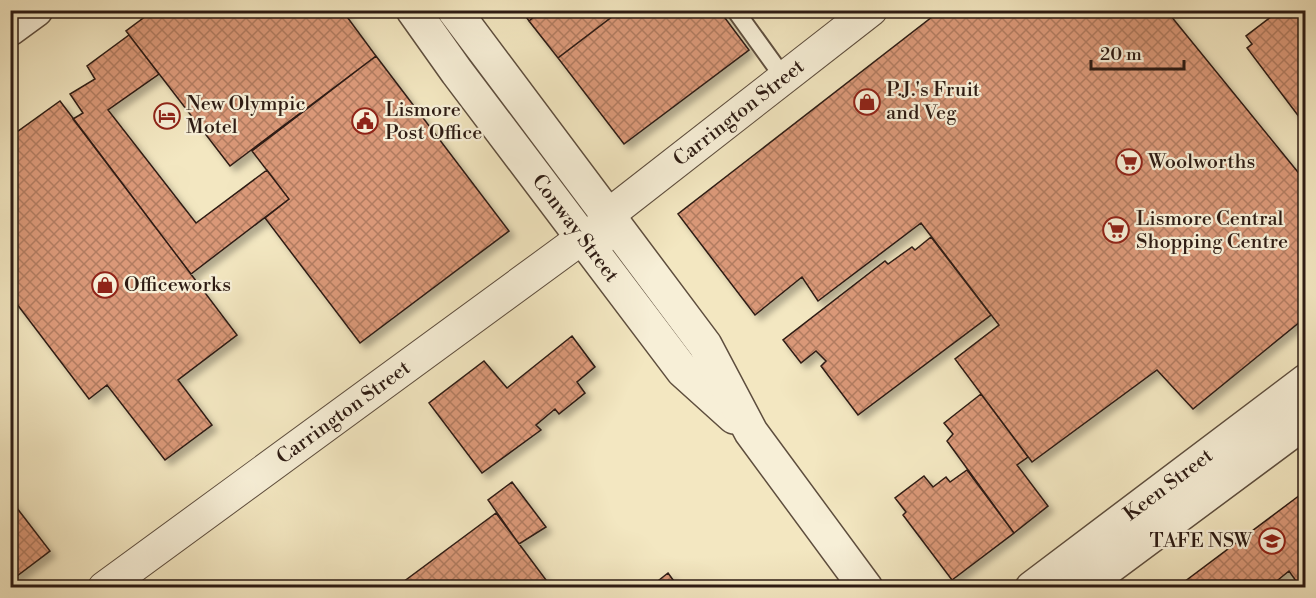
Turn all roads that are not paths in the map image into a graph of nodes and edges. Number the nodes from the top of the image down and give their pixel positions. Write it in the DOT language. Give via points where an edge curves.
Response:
graph roads {
  1 [pos="36,10"];
  2 [pos="413,10"];
  3 [pos="454,10"];
  4 [pos="735,10"];
  5 [pos="871,10"];
  6 [pos="10,29"];
  7 [pos="784,78"];
  8 [pos="607,216"];
  9 [pos="582,238"];
  10 [pos="683,371"];
  11 [pos="1305,381"];
  12 [pos="1305,421"];
  13 [pos="751,432"];
  14 [pos="104,588"];
  15 [pos="866,588"];
  16 [pos="1032,588"];
  17 [pos="1081,588"];
  1 -- 6 [label="street"];
  2 -- 9 [label="street, Conway Street"];
  3 -- 8 [label="street, Conway Street"];
  4 -- 7 [label="lane"];
  5 -- 7 [label="street, Carrington Street"];
  7 -- 8 [label="street, Carrington Street"];
  8 -- 10 [label="street" via="600,232 606,253"];
  8 -- 13 [label="street, Conway Street" via="705,345"];
  9 -- 10 [label="street, Conway Street"];
  9 -- 14 [label="street, Carrington Street"];
  10 -- 13 [label="street, Conway Street"];
  11 -- 16 [label="street, Keen Street"];
  12 -- 17 [label="street, Keen Street"];
  13 -- 15 [label="street, Conway Street"];
}
